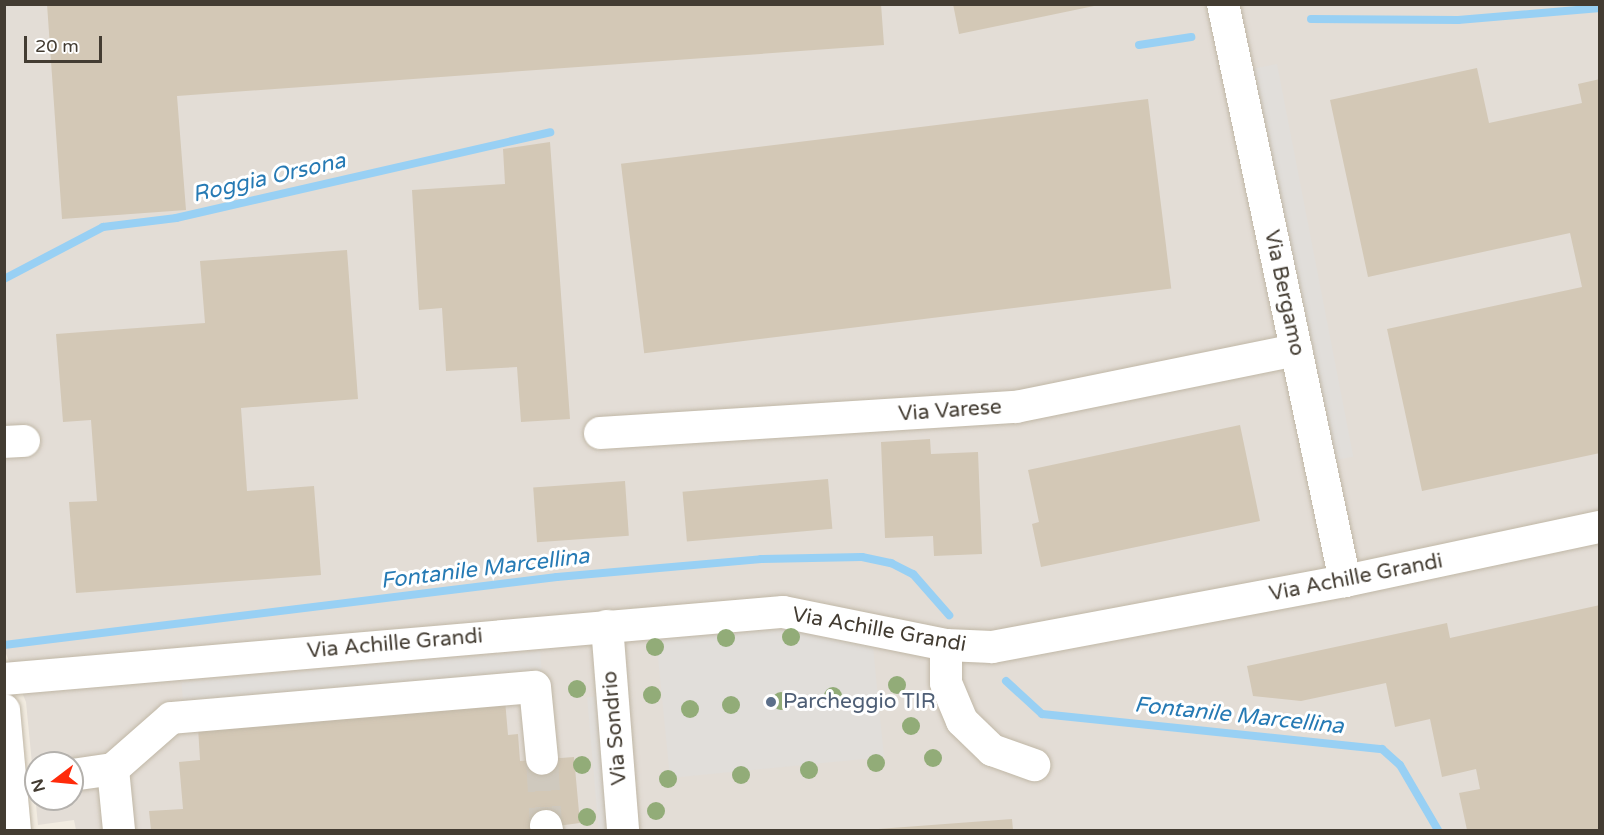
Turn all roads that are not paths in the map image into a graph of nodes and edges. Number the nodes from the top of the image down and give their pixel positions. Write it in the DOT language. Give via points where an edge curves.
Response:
graph roads {
  1 [pos="1223,4"];
  2 [pos="1296,350"];
  3 [pos="600,434"];
  4 [pos="1599,527"];
  5 [pos="1345,581"];
  6 [pos="607,626"];
  7 [pos="946,645"];
  8 [pos="4,679"];
  9 [pos="4,710"];
  10 [pos="542,759"];
  11 [pos="1034,765"];
  12 [pos="113,769"];
  13 [pos="24,772"];
  14 [pos="84,773"];
  15 [pos="24,794"];
  16 [pos="15,831"];
  17 [pos="119,831"];
  18 [pos="623,831"];
  1 -- 2 [label="street, Via Bergamo"];
  2 -- 3 [label="street, Via Varese" via="1016,407"];
  2 -- 5 [label="street, Via Bergamo"];
  4 -- 5 [label="street, Via Achille Grandi"];
  5 -- 7 [label="street, Via Achille Grandi" via="992,648"];
  6 -- 7 [label="street, Via Achille Grandi" via="783,612"];
  6 -- 8 [label="street, Via Achille Grandi"];
  6 -- 18 [label="street, Via Sondrio"];
  7 -- 11 [label="street" via="946,682 962,721 992,750"];
  9 -- 13 [label="street"];
  10 -- 12 [label="street" via="535,687 171,718"];
  12 -- 14 [label="street"];
  12 -- 17 [label="street"];
  15 -- 16 [label="street"];
}
